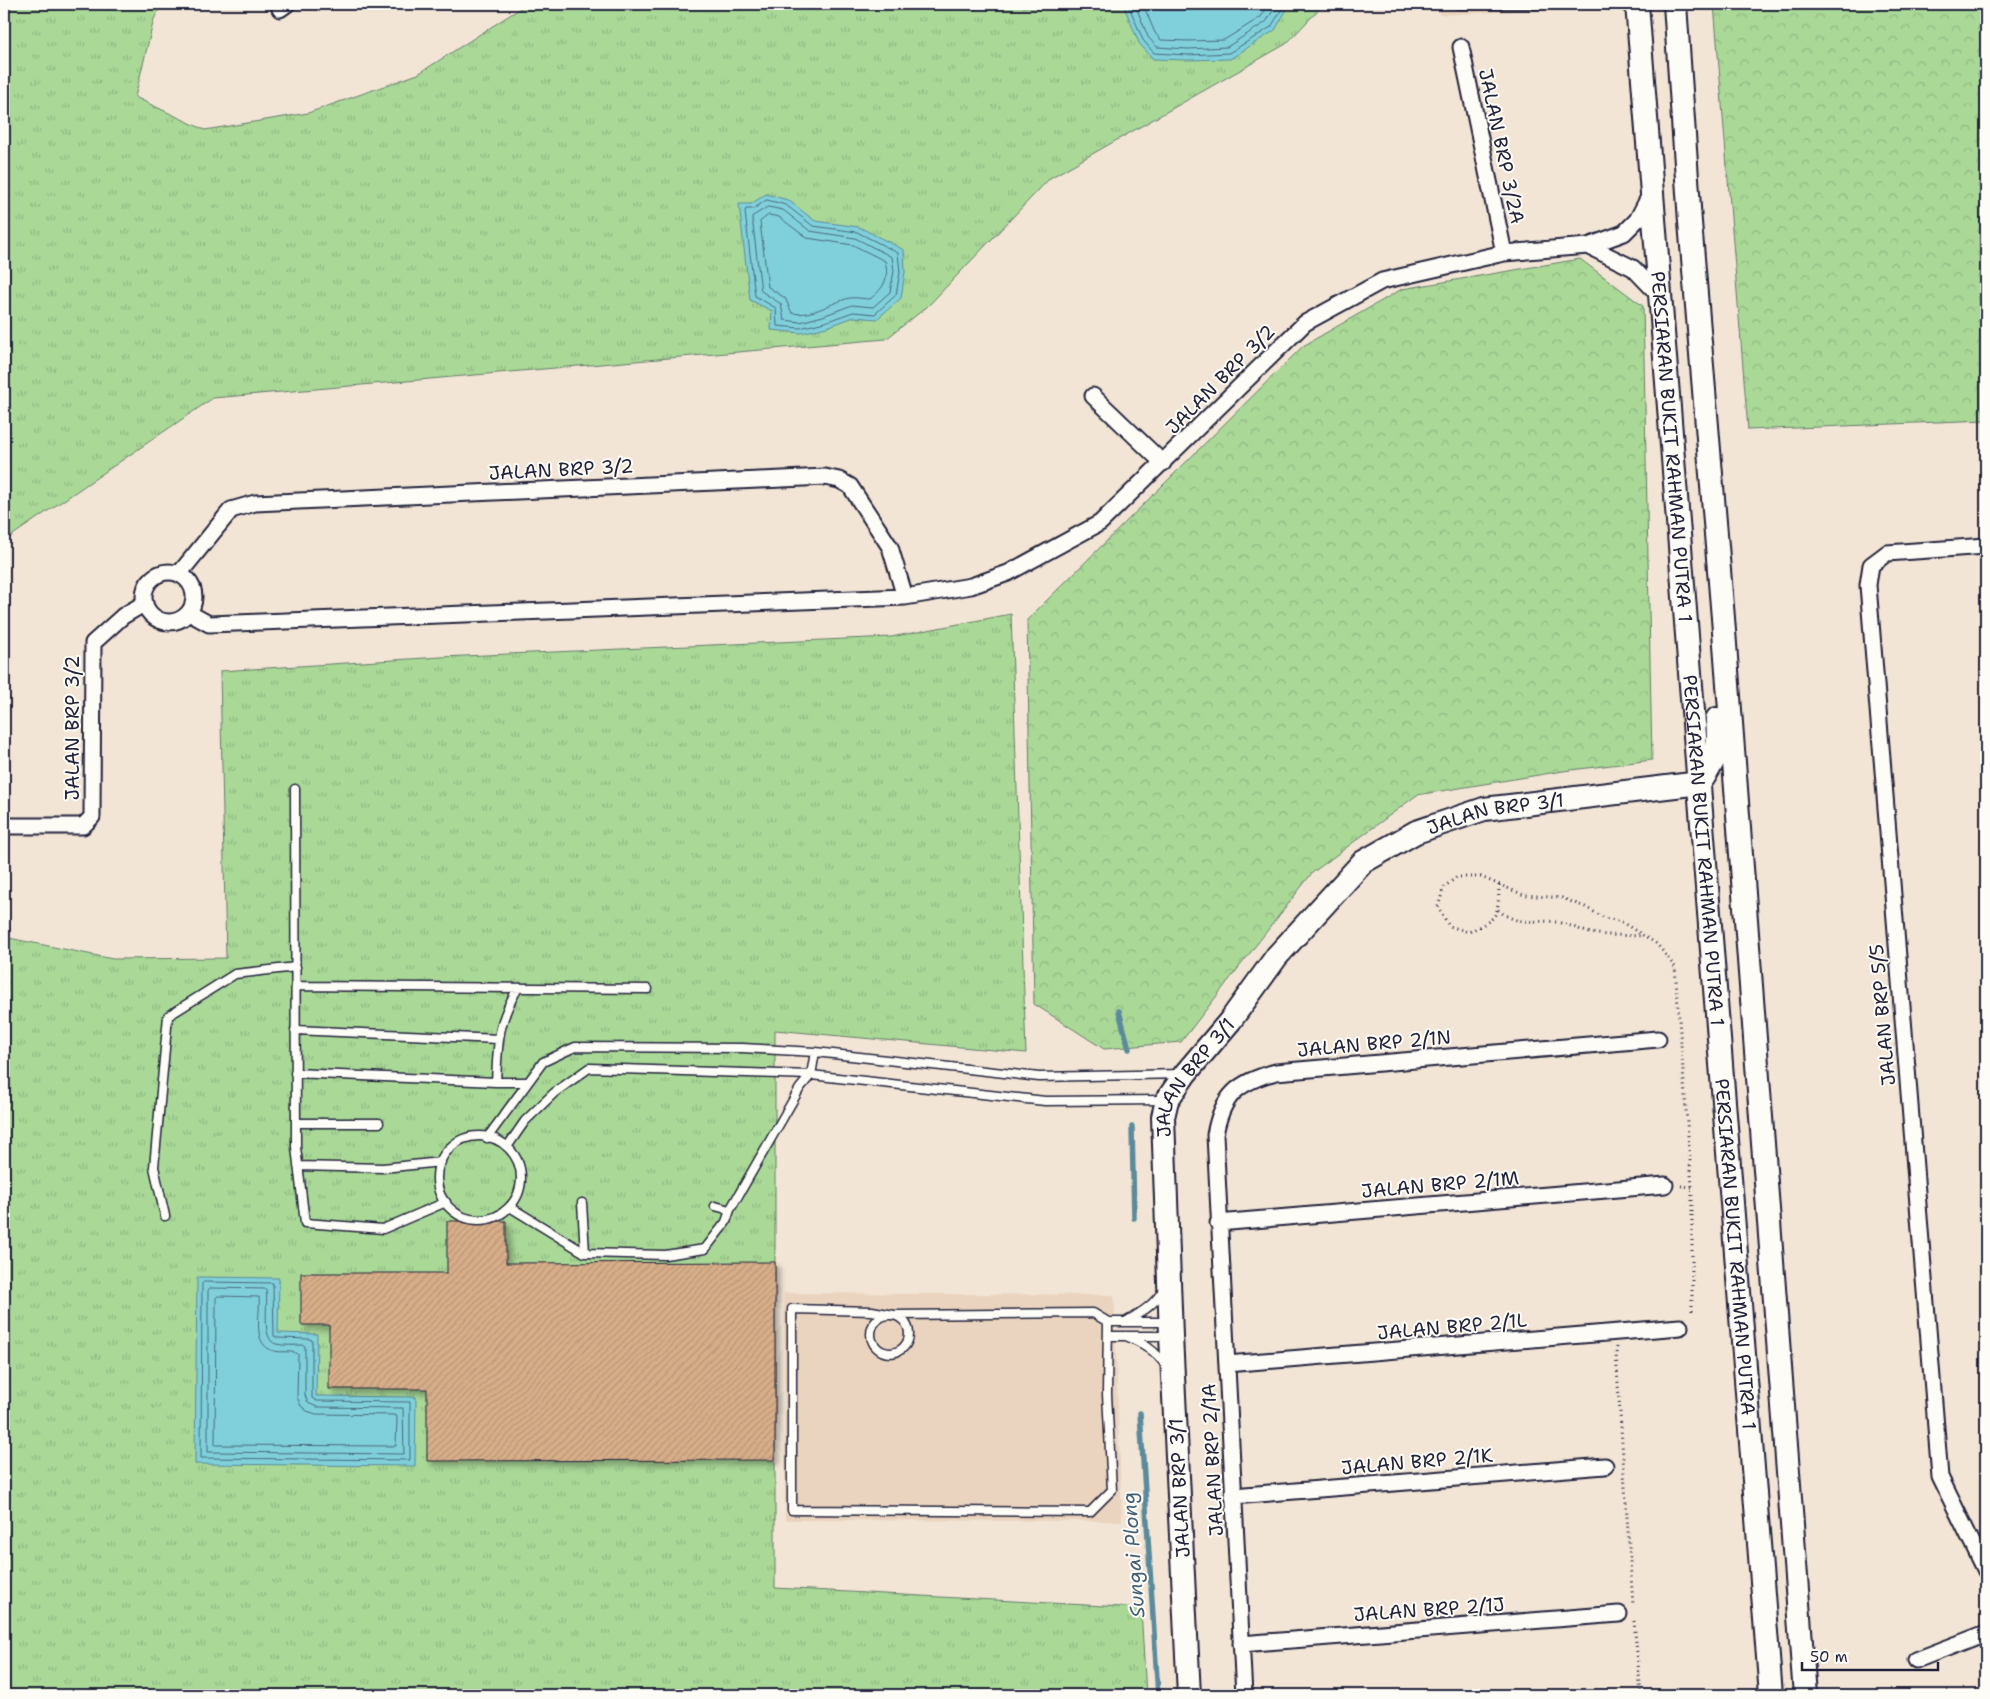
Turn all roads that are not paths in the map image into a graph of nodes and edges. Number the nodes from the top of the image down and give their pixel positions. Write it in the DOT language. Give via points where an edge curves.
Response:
graph roads {
  1 [pos="1458,4"];
  2 [pos="1552,4"];
  3 [pos="1637,4"];
  4 [pos="1675,4"];
  5 [pos="1461,47"];
  6 [pos="1652,192"];
  7 [pos="1588,246"];
  8 [pos="1504,253"];
  9 [pos="1661,297"];
  10 [pos="1093,396"];
  11 [pos="1163,463"];
  12 [pos="1986,546"];
  13 [pos="179,574"];
  14 [pos="905,597"];
  15 [pos="145,603"];
  16 [pos="189,613"];
  17 [pos="1723,618"];
  18 [pos="1700,783"];
  19 [pos="295,789"];
  20 [pos="1739,822"];
  21 [pos="4,826"];
  22 [pos="296,967"];
  23 [pos="296,986"];
  24 [pos="518,988"];
  25 [pos="648,989"];
  26 [pos="295,1030"];
  27 [pos="498,1039"];
  28 [pos="1658,1040"];
  29 [pos="815,1052"];
  30 [pos="295,1073"];
  31 [pos="1185,1074"];
  32 [pos="811,1075"];
  33 [pos="496,1082"];
  34 [pos="527,1082"];
  35 [pos="1166,1100"];
  36 [pos="296,1123"];
  37 [pos="379,1123"];
  38 [pos="487,1138"];
  39 [pos="507,1147"];
  40 [pos="441,1162"];
  41 [pos="298,1166"];
  42 [pos="1665,1185"];
  43 [pos="446,1202"];
  44 [pos="582,1203"];
  45 [pos="510,1206"];
  46 [pos="715,1206"];
  47 [pos="730,1210"];
  48 [pos="165,1216"];
  49 [pos="1218,1223"];
  50 [pos="585,1253"];
  51 [pos="1169,1282"];
  52 [pos="894,1315"];
  53 [pos="1108,1322"];
  54 [pos="1125,1322"];
  55 [pos="1686,1322"];
  56 [pos="1171,1329"];
  57 [pos="1108,1336"];
  58 [pos="1126,1336"];
  59 [pos="1227,1364"];
  60 [pos="1173,1376"];
  61 [pos="1605,1466"];
  62 [pos="1233,1496"];
  63 [pos="1986,1571"];
  64 [pos="1619,1614"];
  65 [pos="1986,1633"];
  66 [pos="1241,1644"];
  67 [pos="1916,1660"];
  68 [pos="1189,1695"];
  69 [pos="1244,1695"];
  70 [pos="1771,1695"];
  71 [pos="1805,1695"];
  1 -- 2 [label="lane"];
  3 -- 6 [label="main road, PERSIARAN BUKIT RAHMAN PUTRA 1"];
  4 -- 17 [label="main road, PERSIARAN BUKIT RAHMAN PUTRA 1"];
  5 -- 8 [label="street, JALAN BRP 3/2A"];
  6 -- 7 [label="street, JALAN BRP 3/2" via="1637,220 1624,233"];
  6 -- 9 [label="main road, PERSIARAN BUKIT RAHMAN PUTRA 1"];
  7 -- 8 [label="street, JALAN BRP 3/2"];
  7 -- 9 [label="street" via="1633,268"];
  8 -- 11 [label="street, JALAN BRP 3/2" via="1382,281 1305,324"];
  9 -- 18 [label="main road, PERSIARAN BUKIT RAHMAN PUTRA 1"];
  10 -- 11 [label="street"];
  11 -- 14 [label="street, JALAN BRP 3/2" via="1100,523 1008,573 971,586"];
  12 -- 63 [label="street, JALAN BRP 5/5" via="1887,553 1871,565 1868,585 1940,1477"];
  13 -- 14 [label="street, JALAN BRP 3/2" via="231,510 255,503 825,477 850,486 890,547"];
  13 -- 15 [label="street" via="156,576 146,588"];
  13 -- 16 [label="street" via="193,588 194,601"];
  14 -- 16 [label="street, JALAN BRP 3/2" via="209,624"];
  15 -- 16 [label="street" via="153,616 168,622"];
  15 -- 21 [label="street, JALAN BRP 3/2" via="123,616 93,643 92,817 83,826"];
  17 -- 18 [label="main road" via="1712,645 1719,743 1714,763"];
  17 -- 20 [label="main road, PERSIARAN BUKIT RAHMAN PUTRA 1"];
  18 -- 20 [label="main road" via="1726,803"];
  18 -- 31 [label="main road, JALAN BRP 3/1" via="1484,809 1416,832 1378,853 1363,862 1277,956 1230,1021"];
  18 -- 70 [label="main road, PERSIARAN BUKIT RAHMAN PUTRA 1"];
  19 -- 22 [label="lane"];
  20 -- 71 [label="main road, PERSIARAN BUKIT RAHMAN PUTRA 1"];
  22 -- 23 [label="lane"];
  22 -- 48 [label="lane" via="235,974 168,1016 154,1167"];
  23 -- 24 [label="lane"];
  23 -- 26 [label="lane"];
  24 -- 25 [label="lane"];
  24 -- 27 [label="lane" via="503,1017"];
  26 -- 27 [label="lane"];
  26 -- 30 [label="lane"];
  27 -- 33 [label="lane"];
  28 -- 49 [label="street, JALAN BRP 2/1N" via="1276,1072 1258,1077 1242,1085 1218,1115 1214,1135"];
  29 -- 31 [label="lane" via="1039,1077"];
  29 -- 32 [label="lane"];
  29 -- 34 [label="lane" via="575,1047 543,1062"];
  30 -- 33 [label="lane"];
  30 -- 36 [label="lane"];
  31 -- 35 [label="main road, JALAN BRP 3/1"];
  32 -- 35 [label="lane" via="1045,1101"];
  32 -- 39 [label="lane" via="589,1068 554,1093 525,1121"];
  32 -- 47 [label="lane" via="800,1088"];
  33 -- 34 [label="lane"];
  34 -- 38 [label="lane"];
  35 -- 51 [label="main road, JALAN BRP 3/1" via="1163,1117"];
  36 -- 37 [label="lane"];
  36 -- 41 [label="lane"];
  38 -- 39 [label="lane" via="500,1141"];
  38 -- 40 [label="lane" via="480,1136 460,1140 444,1154"];
  39 -- 45 [label="lane" via="515,1154 522,1174 520,1194"];
  40 -- 41 [label="lane" via="383,1168"];
  40 -- 43 [label="lane" via="437,1173 439,1193"];
  41 -- 43 [label="lane" via="305,1222 383,1230"];
  42 -- 49 [label="street, JALAN BRP 2/1M"];
  43 -- 45 [label="lane" via="451,1210 469,1219 489,1220"];
  44 -- 50 [label="lane"];
  45 -- 50 [label="lane"];
  46 -- 47 [label="lane"];
  47 -- 50 [label="lane" via="726,1222 705,1249 665,1255"];
  49 -- 59 [label="street, JALAN BRP 2/1A"];
  51 -- 54 [label="lane" via="1145,1311"];
  51 -- 56 [label="main road, JALAN BRP 3/1"];
  52 -- 52 [label="lane" via="904,1320 910,1332 908,1344 898,1352 886,1354 875,1348 870,1336 872,1325 881,1316"];
  52 -- 53 [label="lane" via="1093,1313"];
  52 -- 57 [label="lane" via="872,1311 792,1309 792,1510 1090,1512 1112,1490 1107,1394"];
  53 -- 54 [label="lane"];
  53 -- 57 [label="lane"];
  54 -- 56 [label="lane"];
  55 -- 59 [label="street, JALAN BRP 2/1L"];
  56 -- 58 [label="lane"];
  56 -- 60 [label="main road, JALAN BRP 3/1"];
  57 -- 58 [label="lane"];
  58 -- 60 [label="lane" via="1146,1345"];
  59 -- 62 [label="street, JALAN BRP 2/1A"];
  60 -- 68 [label="main road, JALAN BRP 3/1"];
  61 -- 62 [label="street, JALAN BRP 2/1K"];
  62 -- 66 [label="street, JALAN BRP 2/1A"];
  64 -- 66 [label="street, JALAN BRP 2/1J"];
  65 -- 67 [label="street"];
  66 -- 69 [label="street, JALAN BRP 2/1A"];
}
